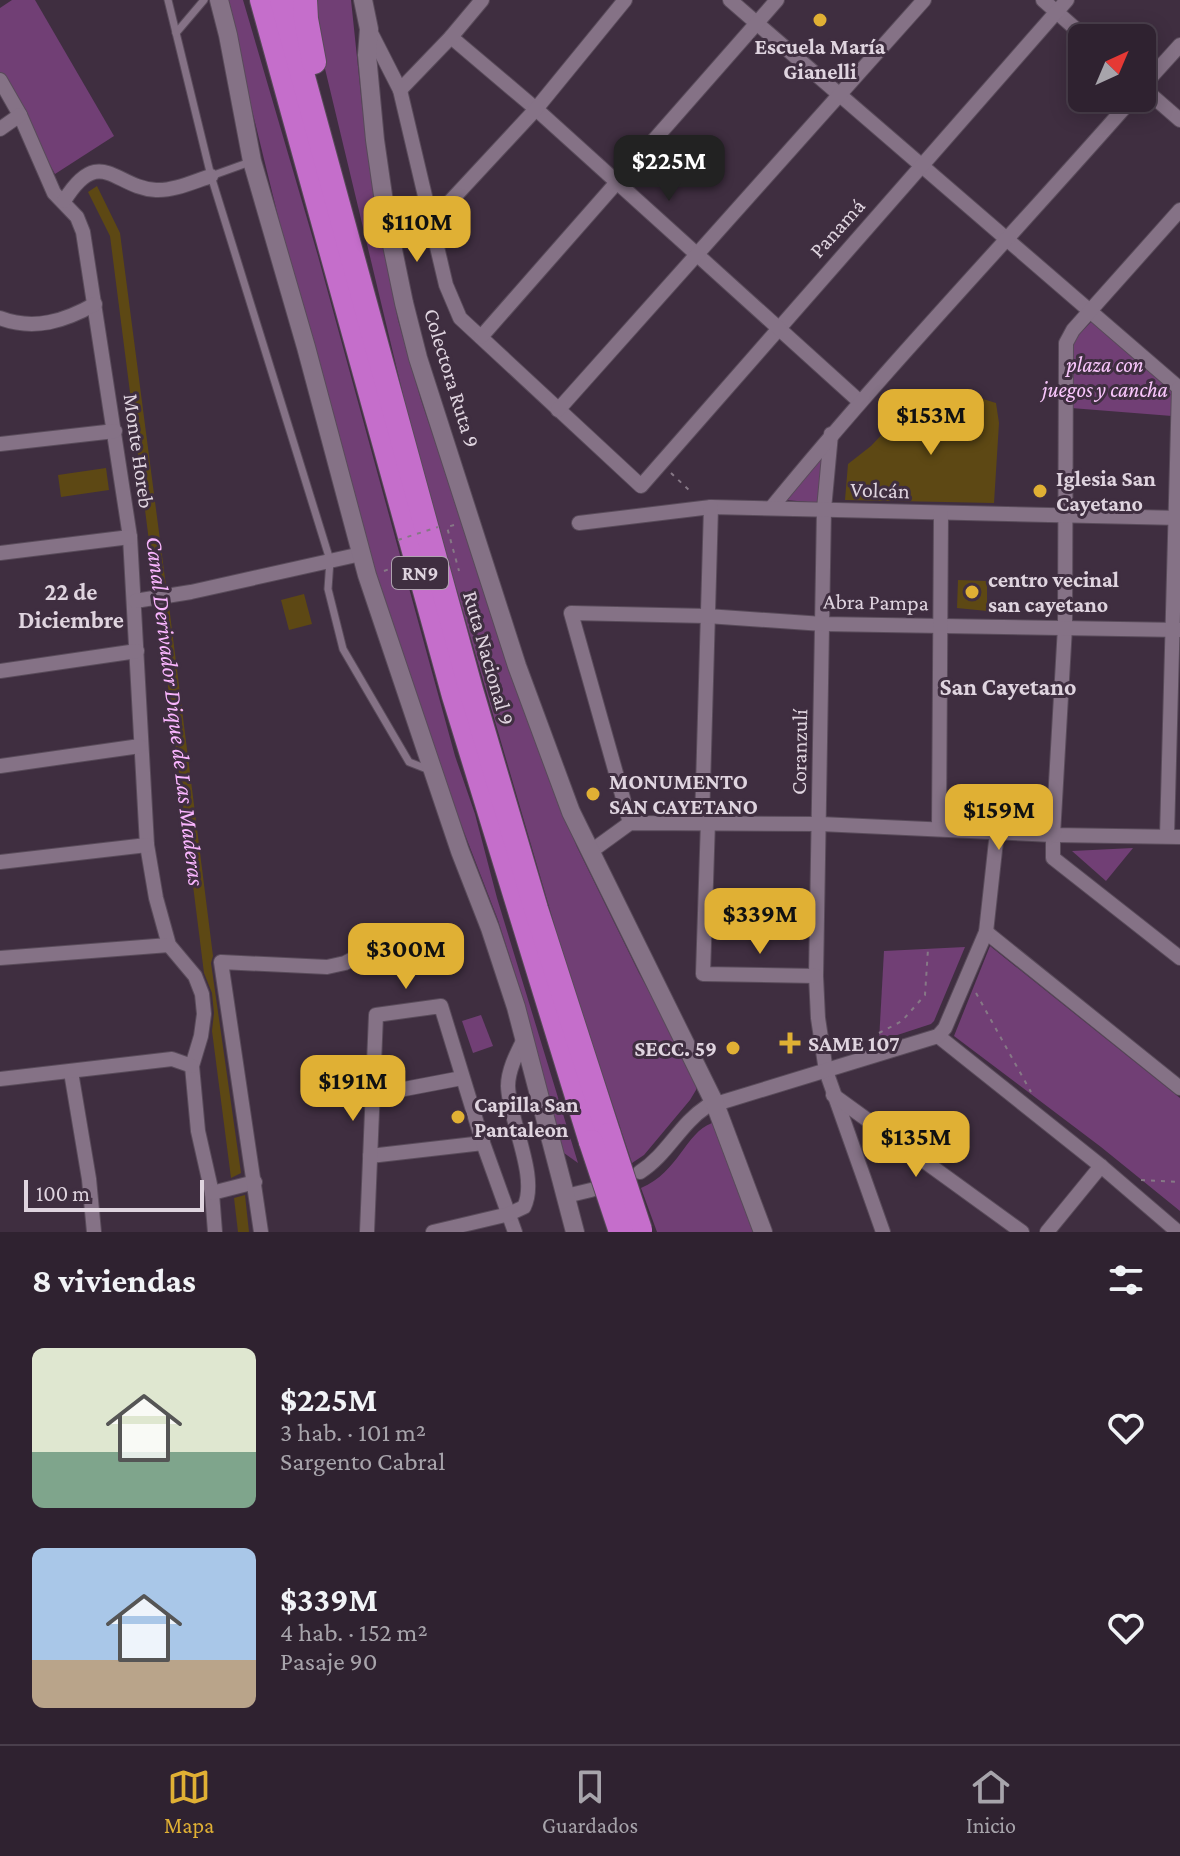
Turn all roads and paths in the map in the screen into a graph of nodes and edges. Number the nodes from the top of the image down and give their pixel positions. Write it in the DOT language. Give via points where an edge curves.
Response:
graph roads {
  1 [pos="168,0"];
  2 [pos="250,0"];
  3 [pos="262,0"];
  4 [pos="282,0"];
  5 [pos="305,0"];
  6 [pos="363,0"];
  7 [pos="482,0"];
  8 [pos="625,0"];
  9 [pos="730,0"];
  10 [pos="777,0"];
  11 [pos="924,0"];
  12 [pos="1043,0"];
  13 [pos="1067,0"];
  14 [pos="206,1"];
  15 [pos="1057,12"];
  16 [pos="756,24"];
  17 [pos="1070,24"];
  18 [pos="369,29"];
  19 [pos="176,33"];
  20 [pos="451,37"];
  21 [pos="1180,45"];
  22 [pos="1156,72"];
  23 [pos="0,80"];
  24 [pos="400,90"];
  25 [pos="839,97"];
  26 [pos="1156,99"];
  27 [pos="536,109"];
  28 [pos="1121,112"];
  29 [pos="20,115"];
  30 [pos="1180,120"];
  31 [pos="0,129"];
  32 [pos="252,161"];
  33 [pos="921,167"];
  34 [pos="211,176"];
  35 [pos="617,181"];
  36 [pos="64,201"];
  37 [pos="1180,210"];
  38 [pos="432,221"];
  39 [pos="345,233"];
  40 [pos="1008,240"];
  41 [pos="331,255"];
  42 [pos="697,255"];
  43 [pos="95,304"];
  44 [pos="1090,311"];
  45 [pos="0,318"];
  46 [pos="778,328"];
  47 [pos="481,337"];
  48 [pos="1180,387"];
  49 [pos="859,401"];
  50 [pos="558,410"];
  51 [pos="115,431"];
  52 [pos="831,434"];
  53 [pos="0,444"];
  54 [pos="660,463"];
  55 [pos="691,492"];
  56 [pos="711,507"];
  57 [pos="772,507"];
  58 [pos="824,509"];
  59 [pos="941,514"];
  60 [pos="1067,515"];
  61 [pos="1178,518"];
  62 [pos="579,523"];
  63 [pos="438,527"];
  64 [pos="130,537"];
  65 [pos="398,540"];
  66 [pos="0,553"];
  67 [pos="361,554"];
  68 [pos="330,560"];
  69 [pos="405,563"];
  70 [pos="377,573"];
  71 [pos="135,601"];
  72 [pos="707,616"];
  73 [pos="823,624"];
  74 [pos="941,625"];
  75 [pos="1065,627"];
  76 [pos="1176,630"];
  77 [pos="137,651"];
  78 [pos="0,671"];
  79 [pos="140,746"];
  80 [pos="0,766"];
  81 [pos="434,771"];
  82 [pos="705,821"];
  83 [pos="630,823"];
  84 [pos="820,824"];
  85 [pos="939,828"];
  86 [pos="997,832"];
  87 [pos="1053,835"];
  88 [pos="1174,836"];
  89 [pos="147,845"];
  90 [pos="590,852"];
  91 [pos="0,862"];
  92 [pos="986,932"];
  93 [pos="381,944"];
  94 [pos="169,945"];
  95 [pos="928,949"];
  96 [pos="0,958"];
  97 [pos="1180,958"];
  98 [pos="816,976"];
  99 [pos="973,988"];
  100 [pos="879,1033"];
  101 [pos="938,1036"];
  102 [pos="524,1039"];
  103 [pos="192,1066"];
  104 [pos="826,1071"];
  105 [pos="71,1072"];
  106 [pos="462,1078"];
  107 [pos="0,1079"];
  108 [pos="1180,1088"];
  109 [pos="373,1095"];
  110 [pos="833,1095"];
  111 [pos="1032,1095"];
  112 [pos="715,1104"];
  113 [pos="600,1138"];
  114 [pos="483,1143"];
  115 [pos="370,1156"];
  116 [pos="1101,1166"];
  117 [pos="640,1172"];
  118 [pos="1141,1180"];
  119 [pos="1180,1182"];
  120 [pos="243,1185"];
  121 [pos="591,1190"];
  122 [pos="212,1193"];
  123 [pos="566,1196"];
  124 [pos="509,1214"];
  125 [pos="634,1231"];
  126 [pos="94,1232"];
  127 [pos="215,1232"];
  128 [pos="261,1232"];
  129 [pos="367,1232"];
  130 [pos="433,1232"];
  131 [pos="515,1232"];
  132 [pos="575,1232"];
  133 [pos="763,1232"];
  134 [pos="883,1232"];
  135 [pos="1022,1232"];
  136 [pos="1047,1232"];
  137 [pos="1178,1232"];
  1 -- 19 [label="lane"];
  2 -- 41 [label="highway" via="312,216"];
  3 -- 41 [label="highway, Ruta Nacional 9 / RN9"];
  4 -- 39 [label="highway, Ruta Nacional 9 / RN9"];
  5 -- 39 [label="highway"];
  6 -- 18 [label="street, Colectora Ruta 9"];
  7 -- 20 [label="street"];
  8 -- 27 [label="street"];
  9 -- 16 [label="street"];
  10 -- 16 [label="street"];
  11 -- 25 [label="street"];
  12 -- 15 [label="street"];
  13 -- 15 [label="street, Panamá"];
  14 -- 19 [label="lane"];
  14 -- 32 [label="street" via="228,35"];
  15 -- 17 [label="street"];
  15 -- 33 [label="street, Panamá"];
  16 -- 25 [label="street"];
  16 -- 35 [label="street"];
  18 -- 24 [label="street"];
  18 -- 90 [label="street, Colectora Ruta 9" via="367,55 386,216 418,358 551,765"];
  19 -- 34 [label="lane"];
  20 -- 24 [label="street"];
  20 -- 27 [label="street"];
  21 -- 22 [label="street"];
  23 -- 29 [label="street, Monte Horeb"];
  24 -- 38 [label="street"];
  25 -- 33 [label="street"];
  25 -- 42 [label="street"];
  26 -- 30 [label="street"];
  27 -- 35 [label="street"];
  27 -- 38 [label="street"];
  28 -- 40 [label="street"];
  29 -- 31 [label="street"];
  29 -- 36 [label="street, Monte Horeb" via="54,193"];
  32 -- 34 [label="lane"];
  32 -- 67 [label="street"];
  33 -- 40 [label="street"];
  33 -- 46 [label="street, Panamá"];
  34 -- 36 [label="street" via="158,190 99,171 83,178"];
  34 -- 68 [label="lane"];
  35 -- 42 [label="street"];
  35 -- 47 [label="street"];
  36 -- 43 [label="street, Monte Horeb" via="83,232"];
  37 -- 44 [label="street"];
  38 -- 47 [label="street" via="451,301"];
  39 -- 113 [label="highway, Ruta Nacional 9 / RN9"];
  40 -- 44 [label="street"];
  40 -- 49 [label="street"];
  41 -- 113 [label="highway, Ruta Nacional 9 / RN9" via="454,696"];
  42 -- 46 [label="street"];
  42 -- 50 [label="street"];
  43 -- 45 [label="street" via="58,322 14,323"];
  43 -- 51 [label="street, Monte Horeb"];
  44 -- 48 [label="street"];
  44 -- 60 [label="street" via="1066,343"];
  46 -- 49 [label="street"];
  46 -- 54 [label="street, Panamá"];
  47 -- 50 [label="street"];
  48 -- 61 [label="street"];
  49 -- 52 [label="street"];
  50 -- 54 [label="street, Panamá" via="641,486"];
  51 -- 53 [label="street"];
  51 -- 64 [label="street, Monte Horeb"];
  52 -- 57 [label="street"];
  52 -- 58 [label="street, Coranzulí"];
  54 -- 55 [label="path"];
  56 -- 57 [label="street, Volcán"];
  56 -- 62 [label="street, Volcán"];
  56 -- 72 [label="street"];
  57 -- 58 [label="street, Volcán"];
  58 -- 59 [label="street, Volcán"];
  58 -- 73 [label="street, Coranzulí"];
  59 -- 60 [label="street, Volcán"];
  59 -- 74 [label="street"];
  60 -- 61 [label="street, Volcán"];
  60 -- 75 [label="street"];
  61 -- 76 [label="street"];
  63 -- 65 [label="path, bridge"];
  64 -- 66 [label="street"];
  64 -- 71 [label="street, Monte Horeb"];
  67 -- 68 [label="street"];
  67 -- 81 [label="street"];
  68 -- 71 [label="street"];
  68 -- 81 [label="lane" via="328,589 343,649 409,762"];
  69 -- 70 [label="path"];
  71 -- 77 [label="street, Monte Horeb"];
  72 -- 73 [label="street, Abra Pampa"];
  72 -- 82 [label="street"];
  72 -- 83 [label="street, Abra Pampa" via="571,613"];
  73 -- 74 [label="street, Abra Pampa"];
  73 -- 84 [label="street, Coranzulí"];
  74 -- 75 [label="street, Abra Pampa"];
  74 -- 85 [label="street"];
  75 -- 76 [label="street, Abra Pampa"];
  75 -- 87 [label="street"];
  76 -- 88 [label="street"];
  77 -- 78 [label="street"];
  77 -- 79 [label="street, Monte Horeb"];
  79 -- 80 [label="street"];
  79 -- 89 [label="street, Monte Horeb"];
  81 -- 102 [label="street"];
  82 -- 83 [label="street"];
  82 -- 84 [label="street"];
  82 -- 98 [label="street" via="703,974"];
  83 -- 90 [label="street"];
  84 -- 85 [label="street"];
  84 -- 98 [label="street, Coranzulí"];
  85 -- 86 [label="street"];
  86 -- 87 [label="street"];
  86 -- 92 [label="street"];
  87 -- 88 [label="street"];
  87 -- 97 [label="street" via="1053,858"];
  89 -- 91 [label="street"];
  89 -- 94 [label="street, Monte Horeb"];
  90 -- 112 [label="street, Colectora Ruta 9"];
  92 -- 101 [label="street"];
  92 -- 108 [label="street"];
  93 -- 120 [label="street" via="327,967 221,962"];
  94 -- 96 [label="street"];
  94 -- 103 [label="street" via="195,976 202,994 203,1025"];
  95 -- 100 [label="path" via="925,995 902,1021"];
  98 -- 104 [label="street, Coranzulí"];
  99 -- 111 [label="path"];
  101 -- 104 [label="street"];
  101 -- 116 [label="street"];
  102 -- 123 [label="street"];
  102 -- 124 [label="street" via="508,1082 529,1198"];
  103 -- 105 [label="street" via="172,1059"];
  103 -- 122 [label="street" via="198,1131"];
  104 -- 110 [label="street, Coranzulí"];
  104 -- 112 [label="street"];
  105 -- 107 [label="street"];
  105 -- 126 [label="street"];
  106 -- 109 [label="street"];
  106 -- 109 [label="street" via="441,1006 376,1015"];
  106 -- 114 [label="street"];
  109 -- 115 [label="street"];
  110 -- 134 [label="street, Coranzulí"];
  110 -- 135 [label="street"];
  112 -- 117 [label="street" via="697,1113"];
  112 -- 133 [label="street"];
  113 -- 125 [label="highway, Ruta Nacional 9 / RN9, bridge"];
  114 -- 115 [label="street"];
  114 -- 124 [label="street"];
  115 -- 129 [label="street"];
  116 -- 136 [label="street"];
  116 -- 137 [label="street"];
  118 -- 119 [label="path"];
  120 -- 122 [label="street"];
  120 -- 128 [label="street"];
  121 -- 123 [label="street"];
  122 -- 127 [label="street"];
  123 -- 132 [label="street"];
  124 -- 130 [label="street"];
  124 -- 131 [label="street"];
}
